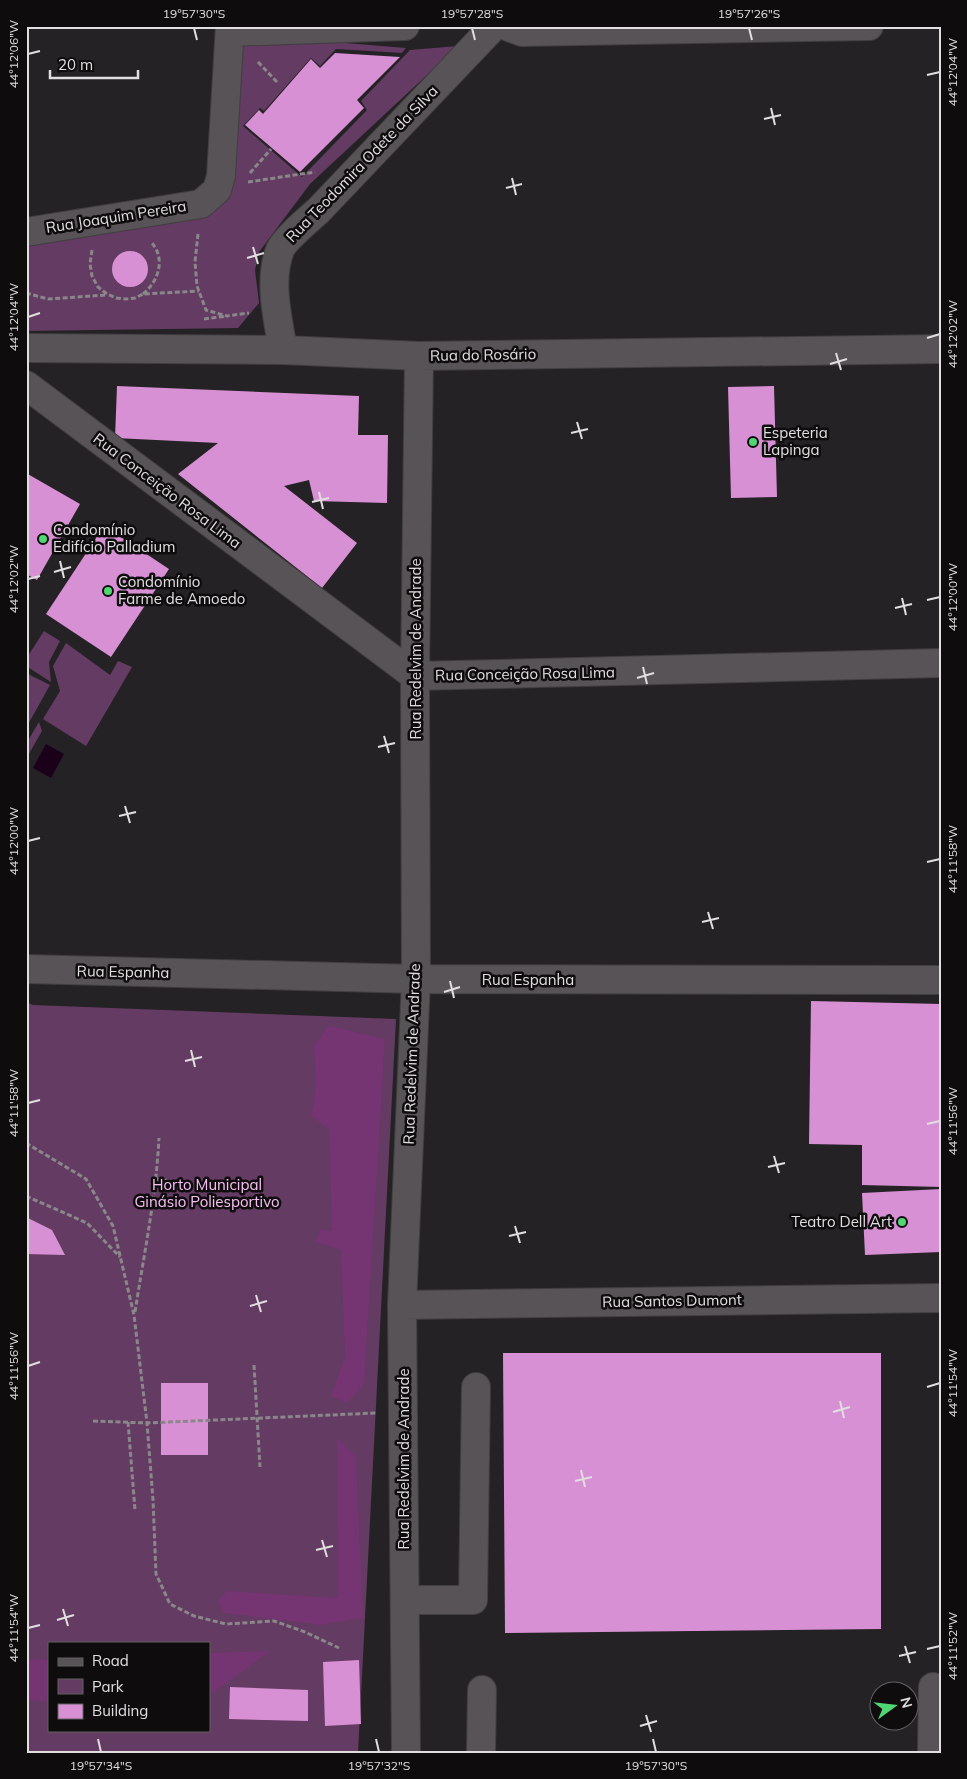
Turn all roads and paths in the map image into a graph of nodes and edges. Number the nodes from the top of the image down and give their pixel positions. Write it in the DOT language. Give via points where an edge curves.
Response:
graph roads {
  1 [pos="405,26"];
  2 [pos="494,26"];
  3 [pos="506,26"];
  4 [pos="869,26"];
  5 [pos="228,28"];
  6 [pos="271,149"];
  7 [pos="242,182"];
  8 [pos="201,204"];
  9 [pos="26,232"];
  10 [pos="146,236"];
  11 [pos="94,247"];
  12 [pos="199,291"];
  13 [pos="26,293"];
  14 [pos="107,294"];
  15 [pos="144,294"];
  16 [pos="277,311"];
  17 [pos="26,348"];
  18 [pos="941,349"];
  19 [pos="283,350"];
  20 [pos="419,356"];
  21 [pos="26,386"];
  22 [pos="941,663"];
  23 [pos="415,676"];
  24 [pos="26,969"];
  25 [pos="416,979"];
  26 [pos="941,980"];
  27 [pos="158,1138"];
  28 [pos="26,1143"];
  29 [pos="156,1179"];
  30 [pos="171,1181"];
  31 [pos="26,1196"];
  32 [pos="120,1257"];
  33 [pos="941,1298"];
  34 [pos="402,1305"];
  35 [pos="134,1315"];
  36 [pos="254,1365"];
  37 [pos="476,1387"];
  38 [pos="404,1411"];
  39 [pos="256,1419"];
  40 [pos="93,1421"];
  41 [pos="128,1422"];
  42 [pos="147,1423"];
  43 [pos="260,1467"];
  44 [pos="135,1510"];
  45 [pos="404,1600"];
  46 [pos="339,1648"];
  47 [pos="933,1688"];
  48 [pos="482,1690"];
  49 [pos="406,1753"];
  50 [pos="481,1753"];
  51 [pos="932,1753"];
  1 -- 5 [label="street"];
  2 -- 16 [label="street, Rua Teodomira Odete da Silva" via="280,248 274,276"];
  3 -- 4 [label="street" via="522,32"];
  5 -- 8 [label="street, Rua Joaquim Pereira" via="221,176 216,190"];
  6 -- 7 [label="path"];
  8 -- 9 [label="street, Rua Joaquim Pereira"];
  8 -- 12 [label="path" via="195,262"];
  10 -- 15 [label="path" via="156,249 160,266 152,287"];
  11 -- 14 [label="path" via="90,264 92,276"];
  12 -- 15 [label="path"];
  12 -- 16 [label="path" via="206,310 227,316"];
  13 -- 14 [label="path" via="48,299"];
  14 -- 15 [label="path" via="125,300"];
  16 -- 19 [label="street, Rua Teodomira Odete da Silva"];
  17 -- 19 [label="street, Rua do Rosário"];
  18 -- 20 [label="street, Rua do Rosário"];
  19 -- 20 [label="street, Rua do Rosário"];
  20 -- 23 [label="street, Rua Redelvim de Andrade"];
  21 -- 23 [label="street, Rua Conceição Rosa Lima"];
  22 -- 23 [label="street, Rua Conceição Rosa Lima"];
  23 -- 25 [label="street, Rua Redelvim de Andrade"];
  24 -- 25 [label="street, Rua Espanha"];
  25 -- 26 [label="street, Rua Espanha"];
  25 -- 34 [label="street, Rua Redelvim de Andrade"];
  27 -- 29 [label="path"];
  28 -- 32 [label="path" via="86,1179 112,1226"];
  29 -- 30 [label="path"];
  29 -- 35 [label="path"];
  31 -- 32 [label="path" via="87,1224"];
  32 -- 35 [label="path"];
  33 -- 34 [label="street, Rua Santos Dumont"];
  34 -- 38 [label="street, Rua Redelvim de Andrade"];
  35 -- 42 [label="path"];
  36 -- 39 [label="path"];
  37 -- 45 [label="street" via="473,1600"];
  38 -- 39 [label="path"];
  38 -- 45 [label="street, Rua Redelvim de Andrade"];
  39 -- 42 [label="path"];
  39 -- 43 [label="path"];
  40 -- 41 [label="path"];
  41 -- 42 [label="path"];
  41 -- 44 [label="path"];
  42 -- 46 [label="path" via="156,1574 170,1604 194,1616 226,1624 274,1622"];
  45 -- 49 [label="street, Rua Redelvim de Andrade"];
  47 -- 51 [label="street"];
  48 -- 50 [label="street"];
}
